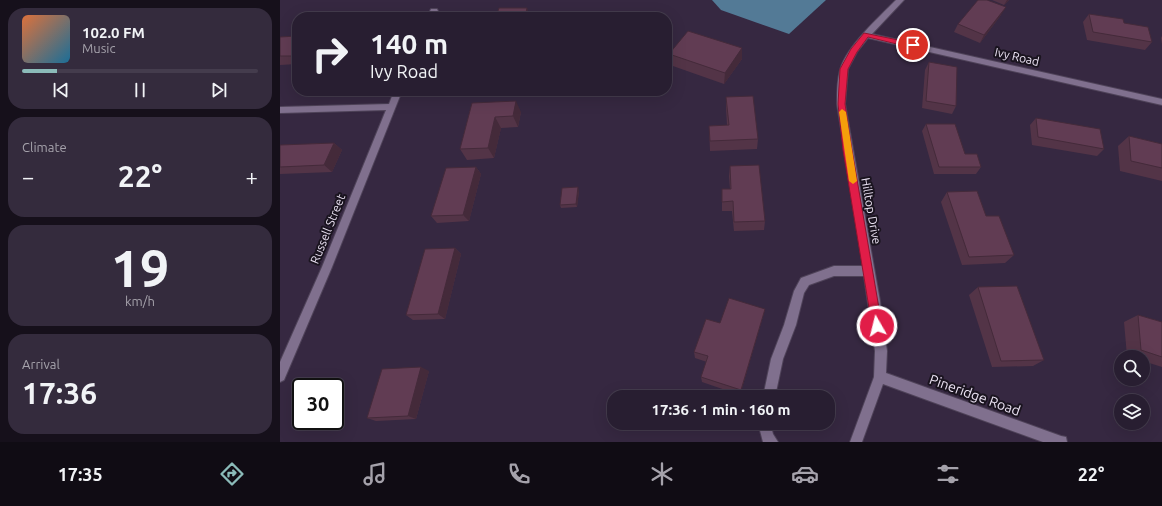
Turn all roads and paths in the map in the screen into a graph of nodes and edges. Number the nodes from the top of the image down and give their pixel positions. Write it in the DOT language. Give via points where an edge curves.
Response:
graph roads {
  1 [pos="900,0"];
  2 [pos="866,35"];
  3 [pos="396,96"];
  4 [pos="1162,102"];
  5 [pos="391,107"];
  6 [pos="280,110"];
  7 [pos="869,271"];
  8 [pos="280,376"];
  9 [pos="880,376"];
  10 [pos="771,390"];
  11 [pos="766,430"];
  12 [pos="772,442"];
  13 [pos="856,442"];
  14 [pos="1061,442"];
  1 -- 2 [label="street, Hilltop Drive"];
  2 -- 4 [label="street, Ivy Road"];
  2 -- 7 [label="street, Hilltop Drive" via="844,69 842,104"];
  3 -- 5 [label="street, Russell Street"];
  5 -- 6 [label="street"];
  5 -- 8 [label="street, Russell Street"];
  7 -- 9 [label="street, Hilltop Drive" via="881,351"];
  7 -- 10 [label="street" via="834,271 805,281 777,359"];
  9 -- 13 [label="street, Hilltop Drive"];
  9 -- 14 [label="street, Pineridge Road"];
  11 -- 12 [label="street" via="767,437"];
}
